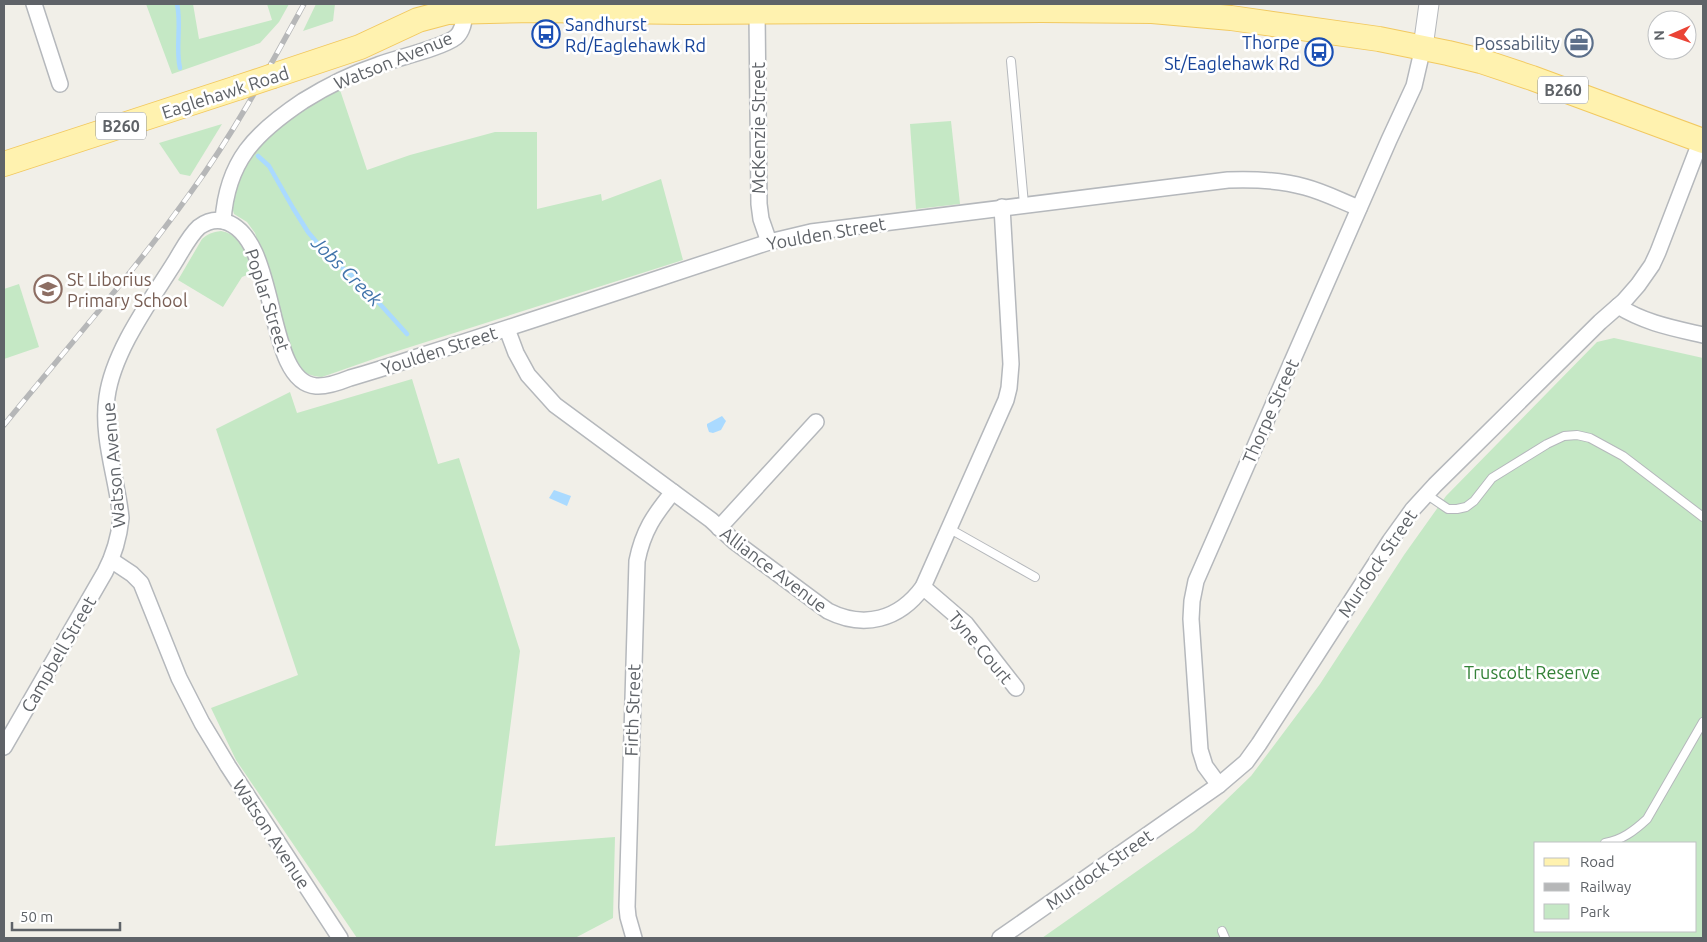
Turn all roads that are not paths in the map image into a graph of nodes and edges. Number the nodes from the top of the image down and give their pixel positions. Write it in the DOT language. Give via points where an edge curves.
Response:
graph roads {
  1 [pos="34,4"];
  2 [pos="1429,4"];
  3 [pos="1041,7"];
  4 [pos="757,12"];
  5 [pos="454,15"];
  6 [pos="1423,47"];
  7 [pos="1011,61"];
  8 [pos="60,84"];
  9 [pos="1702,141"];
  10 [pos="4,164"];
  11 [pos="1024,204"];
  12 [pos="1002,207"];
  13 [pos="1359,208"];
  14 [pos="223,221"];
  15 [pos="769,242"];
  16 [pos="1618,306"];
  17 [pos="507,329"];
  18 [pos="1703,335"];
  19 [pos="307,385"];
  20 [pos="816,422"];
  21 [pos="673,492"];
  22 [pos="1426,494"];
  23 [pos="1703,517"];
  24 [pos="720,528"];
  25 [pos="950,529"];
  26 [pos="111,560"];
  27 [pos="1035,577"];
  28 [pos="923,587"];
  29 [pos="1016,688"];
  30 [pos="1703,722"];
  31 [pos="4,747"];
  32 [pos="1219,785"];
  33 [pos="1608,842"];
  34 [pos="340,938"];
  35 [pos="634,938"];
  36 [pos="1000,938"];
  1 -- 8 [label="street"];
  2 -- 6 [label="street"];
  3 -- 4 [label="main road, Eaglehawk Road / B260"];
  3 -- 6 [label="main road, Eaglehawk Road / B260" via="1197,14"];
  4 -- 5 [label="main road, Eaglehawk Road / B260" via="499,10"];
  4 -- 15 [label="street, McKenzie Street" via="759,204"];
  5 -- 10 [label="main road, Eaglehawk Road / B260, bridge" via="418,20 360,47"];
  5 -- 14 [label="street, Watson Avenue" via="464,22 455,38 334,82 271,124 250,145 231,177"];
  6 -- 9 [label="main road, Eaglehawk Road / B260" via="1514,72"];
  6 -- 13 [label="street, Thorpe Street" via="1414,86"];
  7 -- 11 [label="lane"];
  9 -- 16 [label="street, Murdock Street" via="1652,265 1638,286"];
  11 -- 12 [label="street, Youlden Street"];
  11 -- 13 [label="street, Youlden Street" via="1244,179 1306,187"];
  12 -- 15 [label="street, Youlden Street" via="826,229"];
  12 -- 25 [label="street, Alliance Avenue" via="1011,364 1009,388 1002,412"];
  13 -- 32 [label="street, Thorpe Street" via="1196,582 1191,618 1200,750 1205,766"];
  14 -- 19 [label="street, Poplar Street" via="234,226 248,240 288,362"];
  14 -- 26 [label="street, Watson Avenue" via="205,223 194,233 129,337 110,382 106,422 121,518"];
  15 -- 17 [label="street, Youlden Street"];
  16 -- 18 [label="street" via="1653,323"];
  16 -- 22 [label="street, Murdock Street"];
  17 -- 19 [label="street, Youlden Street" via="337,382"];
  17 -- 21 [label="street, Alliance Avenue" via="528,375 555,405"];
  20 -- 24 [label="street"];
  21 -- 24 [label="street, Alliance Avenue"];
  21 -- 35 [label="street, Firth Street" via="647,527 637,561 627,907"];
  22 -- 23 [label="lane" via="1448,509 1466,507 1492,478 1547,444 1564,436 1577,435 1590,438 1623,456"];
  22 -- 32 [label="street, Murdock Street" via="1390,541 1252,754"];
  24 -- 28 [label="street, Alliance Avenue" via="828,611 845,618 882,618 909,604"];
  25 -- 27 [label="lane"];
  25 -- 28 [label="street, Alliance Avenue"];
  26 -- 31 [label="street, Campbell Street"];
  26 -- 34 [label="street, Watson Avenue" via="141,583 179,678 202,723"];
  28 -- 29 [label="street, Tyne Court" via="966,624"];
  30 -- 33 [label="lane" via="1646,819 1635,830"];
  32 -- 36 [label="street, Murdock Street"];
}
